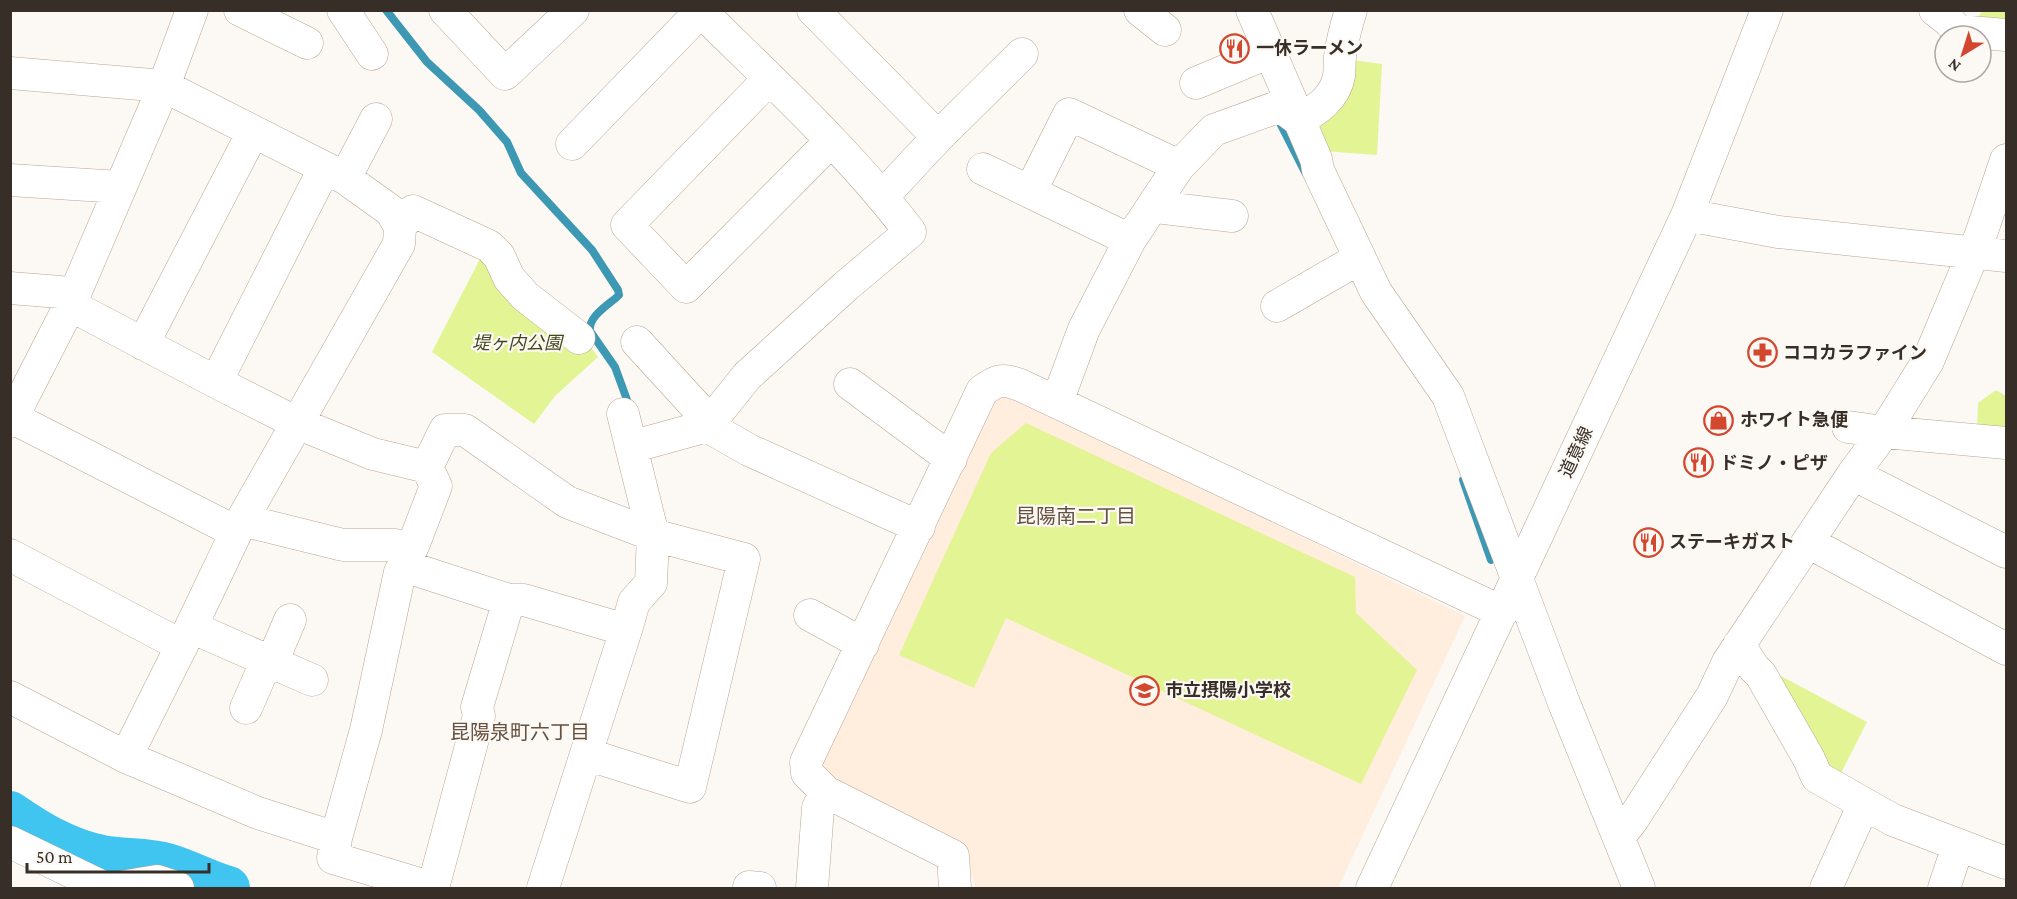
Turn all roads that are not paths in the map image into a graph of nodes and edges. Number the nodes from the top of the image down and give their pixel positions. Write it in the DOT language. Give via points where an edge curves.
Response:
graph roads {
  1 [pos="192,10"];
  2 [pos="240,10"];
  3 [pos="343,10"];
  4 [pos="445,10"];
  5 [pos="573,10"];
  6 [pos="813,10"];
  7 [pos="1252,10"];
  8 [pos="1351,10"];
  9 [pos="1767,10"];
  10 [pos="1935,10"];
  11 [pos="2007,34"];
  12 [pos="307,43"];
  13 [pos="1270,52"];
  14 [pos="372,54"];
  15 [pos="1022,54"];
  16 [pos="10,73"];
  17 [pos="769,79"];
  18 [pos="1196,83"];
  19 [pos="165,86"];
  20 [pos="376,119"];
  21 [pos="1299,120"];
  22 [pos="253,132"];
  23 [pos="938,137"];
  24 [pos="831,141"];
  25 [pos="572,144"];
  26 [pos="2007,160"];
  27 [pos="1179,166"];
  28 [pos="983,169"];
  29 [pos="334,174"];
  30 [pos="10,180"];
  31 [pos="120,187"];
  32 [pos="1030,192"];
  33 [pos="883,196"];
  34 [pos="1155,205"];
  35 [pos="1687,215"];
  36 [pos="1232,216"];
  37 [pos="400,227"];
  38 [pos="1130,240"];
  39 [pos="1973,253"];
  40 [pos="2007,256"];
  41 [pos="1360,258"];
  42 [pos="10,288"];
  43 [pos="69,305"];
  44 [pos="1277,306"];
  45 [pos="579,338"];
  46 [pos="637,342"];
  47 [pos="143,344"];
  48 [pos="216,382"];
  49 [pos="850,384"];
  50 [pos="1057,402"];
  51 [pos="14,410"];
  52 [pos="623,414"];
  53 [pos="297,423"];
  54 [pos="707,426"];
  55 [pos="1848,427"];
  56 [pos="1884,432"];
  57 [pos="2007,443"];
  58 [pos="631,447"];
  59 [pos="951,459"];
  60 [pos="427,467"];
  61 [pos="1853,474"];
  62 [pos="239,526"];
  63 [pos="919,528"];
  64 [pos="653,535"];
  65 [pos="1808,542"];
  66 [pos="2007,552"];
  67 [pos="10,555"];
  68 [pos="403,559"];
  69 [pos="1517,579"];
  70 [pos="509,600"];
  71 [pos="1502,612"];
  72 [pos="810,615"];
  73 [pos="290,620"];
  74 [pos="626,630"];
  75 [pos="187,637"];
  76 [pos="863,644"];
  77 [pos="1739,645"];
  78 [pos="2006,649"];
  79 [pos="269,661"];
  80 [pos="312,680"];
  81 [pos="10,697"];
  82 [pos="246,708"];
  83 [pos="586,754"];
  84 [pos="126,758"];
  85 [pos="826,792"];
  86 [pos="1864,804"];
  87 [pos="1619,837"];
  88 [pos="336,838"];
  89 [pos="10,842"];
  90 [pos="1958,846"];
  91 [pos="2007,863"];
  92 [pos="105,888"];
  93 [pos="115,888"];
  94 [pos="178,888"];
  95 [pos="433,888"];
  96 [pos="543,888"];
  97 [pos="812,888"];
  98 [pos="955,888"];
  99 [pos="1372,888"];
  100 [pos="1639,888"];
  101 [pos="1826,888"];
  102 [pos="1944,888"];
  1 -- 19 [label="street"];
  2 -- 12 [label="street"];
  3 -- 14 [label="street"];
  4 -- 5 [label="street" via="505,74"];
  6 -- 23 [label="street"];
  7 -- 13 [label="street"];
  8 -- 21 [label="street" via="1332,95"];
  9 -- 35 [label="street, 道意線"];
  10 -- 11 [label="street" via="1959,31"];
  13 -- 18 [label="street"];
  13 -- 21 [label="street"];
  15 -- 23 [label="street"];
  16 -- 19 [label="street"];
  17 -- 24 [label="street"];
  17 -- 24 [label="street" via="627,225 686,287"];
  17 -- 25 [label="street" via="701,10"];
  19 -- 22 [label="street"];
  19 -- 31 [label="street"];
  20 -- 29 [label="street"];
  21 -- 27 [label="street" via="1280,106 1214,130"];
  21 -- 41 [label="street"];
  22 -- 29 [label="street"];
  22 -- 47 [label="street"];
  23 -- 33 [label="street"];
  24 -- 33 [label="street"];
  26 -- 39 [label="street"];
  27 -- 32 [label="street" via="1069,114"];
  27 -- 34 [label="street"];
  28 -- 32 [label="street"];
  29 -- 37 [label="street" via="391,212"];
  29 -- 48 [label="street"];
  30 -- 31 [label="street"];
  31 -- 43 [label="street"];
  32 -- 38 [label="street"];
  33 -- 54 [label="street" via="910,232 747,376"];
  34 -- 36 [label="street"];
  34 -- 38 [label="street"];
  35 -- 39 [label="street" via="1778,232"];
  35 -- 69 [label="street, 道意線"];
  37 -- 45 [label="street" via="413,212 489,246 525,296"];
  37 -- 53 [label="street" via="399,244"];
  38 -- 50 [label="street" via="1084,329"];
  39 -- 40 [label="street"];
  39 -- 56 [label="street" via="1928,361"];
  41 -- 44 [label="street"];
  41 -- 69 [label="street" via="1376,292 1448,396"];
  42 -- 43 [label="street" via="60,292"];
  43 -- 47 [label="street"];
  43 -- 51 [label="street"];
  46 -- 54 [label="street" via="702,413"];
  47 -- 48 [label="street"];
  48 -- 53 [label="street"];
  49 -- 59 [label="street"];
  50 -- 59 [label="street" via="1006,380 993,383 982,392"];
  50 -- 71 [label="street"];
  51 -- 62 [label="street"];
  52 -- 58 [label="street"];
  53 -- 60 [label="street" via="373,454"];
  53 -- 62 [label="street"];
  54 -- 58 [label="street"];
  54 -- 63 [label="street" via="749,450"];
  55 -- 56 [label="street"];
  56 -- 57 [label="street"];
  56 -- 61 [label="street"];
  58 -- 64 [label="street"];
  59 -- 63 [label="street"];
  60 -- 64 [label="street" via="445,430 465,430 567,502"];
  60 -- 68 [label="street" via="436,486 413,546"];
  61 -- 65 [label="street"];
  61 -- 66 [label="street"];
  62 -- 68 [label="street" via="343,545 395,545"];
  62 -- 75 [label="street"];
  63 -- 76 [label="street"];
  64 -- 74 [label="street" via="651,583 634,602"];
  64 -- 83 [label="street" via="744,559 690,787"];
  65 -- 77 [label="street"];
  65 -- 78 [label="street"];
  67 -- 75 [label="street"];
  68 -- 70 [label="street"];
  68 -- 88 [label="street" via="366,730"];
  69 -- 71 [label="street, 道意線"];
  69 -- 87 [label="street"];
  70 -- 74 [label="street" via="524,600"];
  70 -- 95 [label="street" via="477,707 479,716"];
  71 -- 99 [label="street, 道意線"];
  72 -- 76 [label="street"];
  73 -- 79 [label="street"];
  74 -- 83 [label="street"];
  75 -- 79 [label="street"];
  75 -- 84 [label="street"];
  76 -- 85 [label="street" via="806,762 807,772"];
  77 -- 86 [label="street" via="1761,675 1817,777"];
  77 -- 87 [label="street" via="1712,696"];
  79 -- 80 [label="street"];
  79 -- 82 [label="street"];
  81 -- 84 [label="street"];
  83 -- 96 [label="street"];
  84 -- 88 [label="street" via="258,813"];
  85 -- 97 [label="street" via="818,808"];
  85 -- 98 [label="street" via="953,856"];
  86 -- 90 [label="street"];
  86 -- 101 [label="street"];
  87 -- 100 [label="street"];
  88 -- 95 [label="street" via="333,858"];
  89 -- 92 [label="street"];
  90 -- 91 [label="street"];
  90 -- 102 [label="street"];
  93 -- 94 [label="street" via="157,881"];
}
